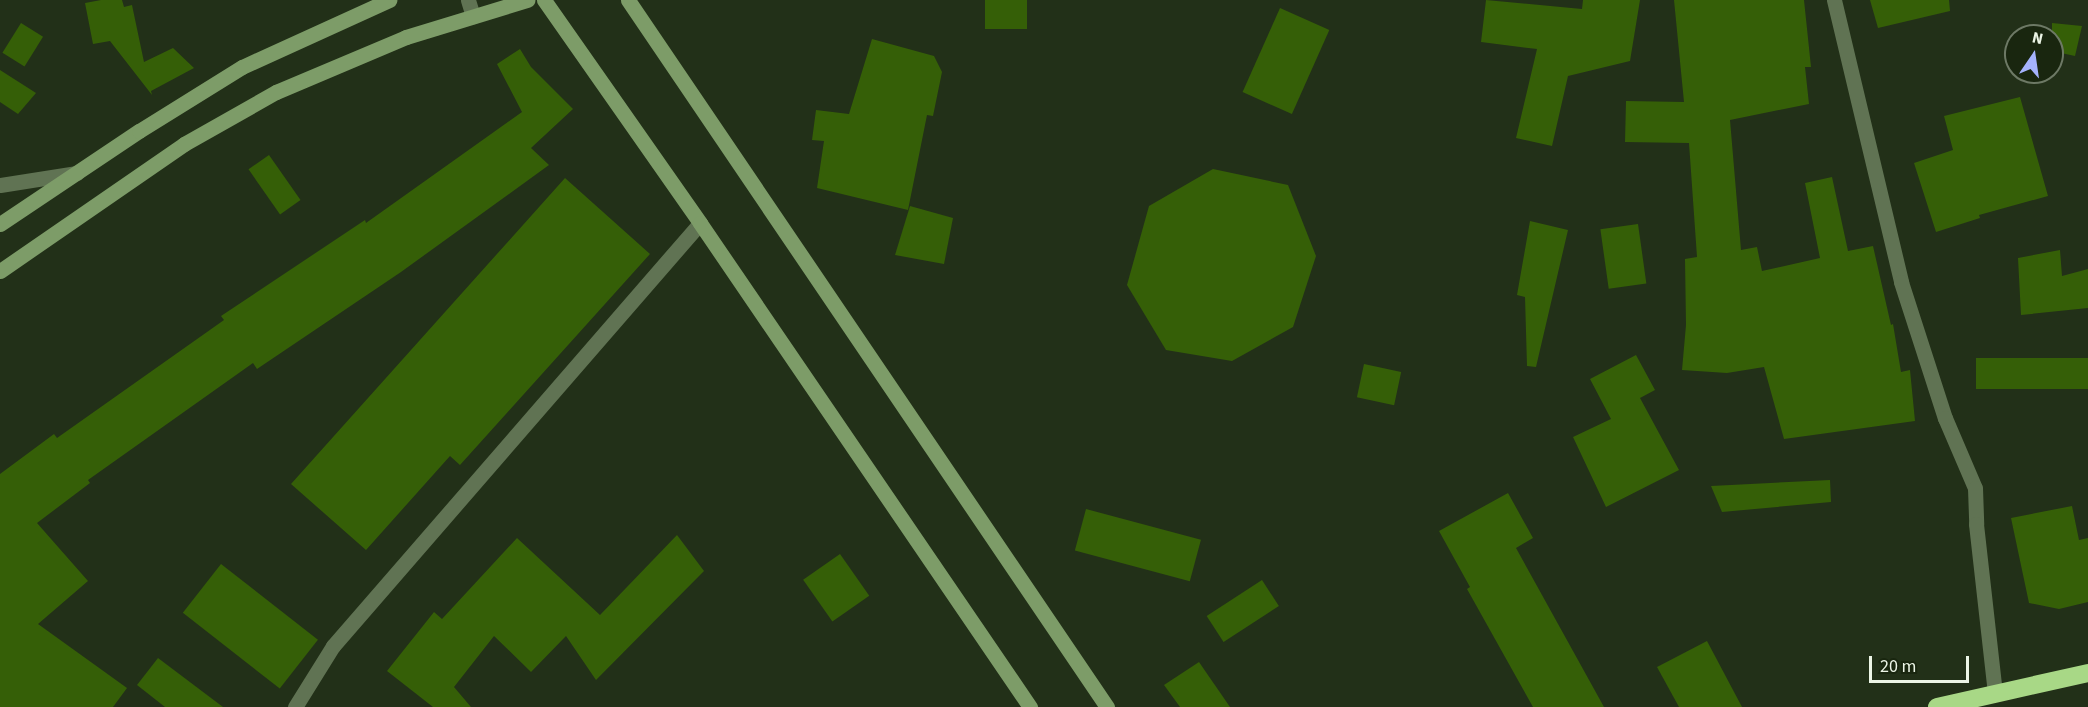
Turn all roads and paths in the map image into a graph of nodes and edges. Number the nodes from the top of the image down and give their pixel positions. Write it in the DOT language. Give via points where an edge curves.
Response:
graph roads {
  1 [pos="389,0"];
  2 [pos="468,0"];
  3 [pos="527,0"];
  4 [pos="544,0"];
  5 [pos="628,0"];
  6 [pos="1834,0"];
  7 [pos="473,16"];
  8 [pos="77,172"];
  9 [pos="0,185"];
  10 [pos="700,223"];
  11 [pos="0,224"];
  12 [pos="0,271"];
  13 [pos="2088,673"];
  14 [pos="1995,693"];
  15 [pos="295,707"];
  16 [pos="1030,707"];
  17 [pos="1107,707"];
  18 [pos="1937,707"];
  1 -- 8 [label="street" via="242,67"];
  2 -- 7 [label="street"];
  3 -- 7 [label="street"];
  4 -- 10 [label="street"];
  5 -- 17 [label="street"];
  6 -- 14 [label="street" via="1901,282 1946,418 1975,488"];
  7 -- 12 [label="street" via="406,37 276,92 184,144"];
  8 -- 9 [label="street"];
  8 -- 11 [label="street"];
  10 -- 15 [label="street" via="333,646"];
  10 -- 16 [label="street"];
  13 -- 14 [label="highway"];
  14 -- 18 [label="highway"];
}
